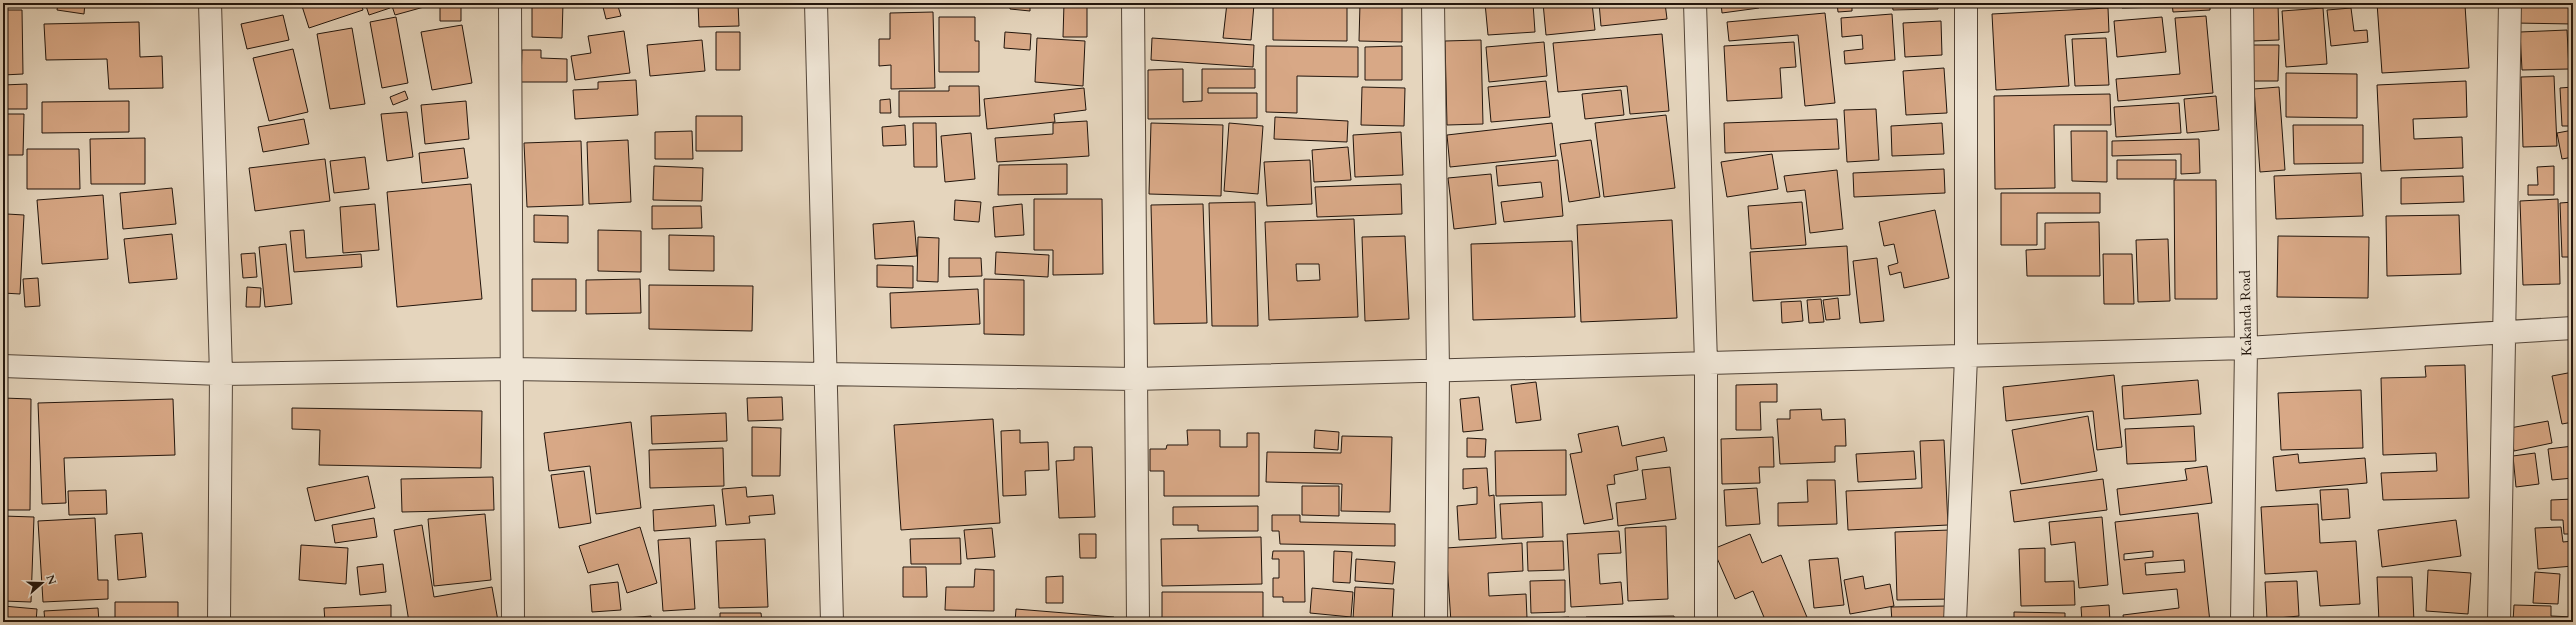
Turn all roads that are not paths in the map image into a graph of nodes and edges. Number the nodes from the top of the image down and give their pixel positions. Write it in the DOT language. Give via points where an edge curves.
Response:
graph roads {
  1 [pos="210,3"];
  2 [pos="510,3"];
  3 [pos="816,3"];
  4 [pos="1133,3"];
  5 [pos="1433,3"];
  6 [pos="1695,3"];
  7 [pos="1966,3"];
  8 [pos="2242,3"];
  9 [pos="2510,3"];
  10 [pos="2573,328"];
  11 [pos="2505,334"];
  12 [pos="2246,348"];
  13 [pos="1966,356"];
  14 [pos="1706,363"];
  15 [pos="3,366"];
  16 [pos="512,369"];
  17 [pos="1438,371"];
  18 [pos="221,374"];
  19 [pos="826,375"];
  20 [pos="1135,379"];
  21 [pos="219,622"];
  22 [pos="513,622"];
  23 [pos="832,622"];
  24 [pos="1138,622"];
  25 [pos="1436,622"];
  26 [pos="1706,622"];
  27 [pos="1956,622"];
  28 [pos="2242,622"];
  29 [pos="2500,622"];
  1 -- 18 [label="street"];
  2 -- 16 [label="street"];
  3 -- 19 [label="street"];
  4 -- 20 [label="street"];
  5 -- 17 [label="street"];
  6 -- 14 [label="street"];
  7 -- 13 [label="street"];
  8 -- 12 [label="street, Kakanda Road"];
  9 -- 11 [label="street"];
  10 -- 11 [label="street"];
  11 -- 12 [label="street"];
  11 -- 29 [label="street"];
  12 -- 13 [label="street"];
  12 -- 28 [label="street, Kakanda Road"];
  13 -- 14 [label="street"];
  13 -- 27 [label="street"];
  14 -- 17 [label="street"];
  14 -- 26 [label="street"];
  15 -- 18 [label="street"];
  16 -- 18 [label="street"];
  16 -- 19 [label="street"];
  16 -- 22 [label="street"];
  17 -- 20 [label="street"];
  17 -- 25 [label="street"];
  18 -- 21 [label="street"];
  19 -- 20 [label="street"];
  19 -- 23 [label="street"];
  20 -- 24 [label="street"];
}
